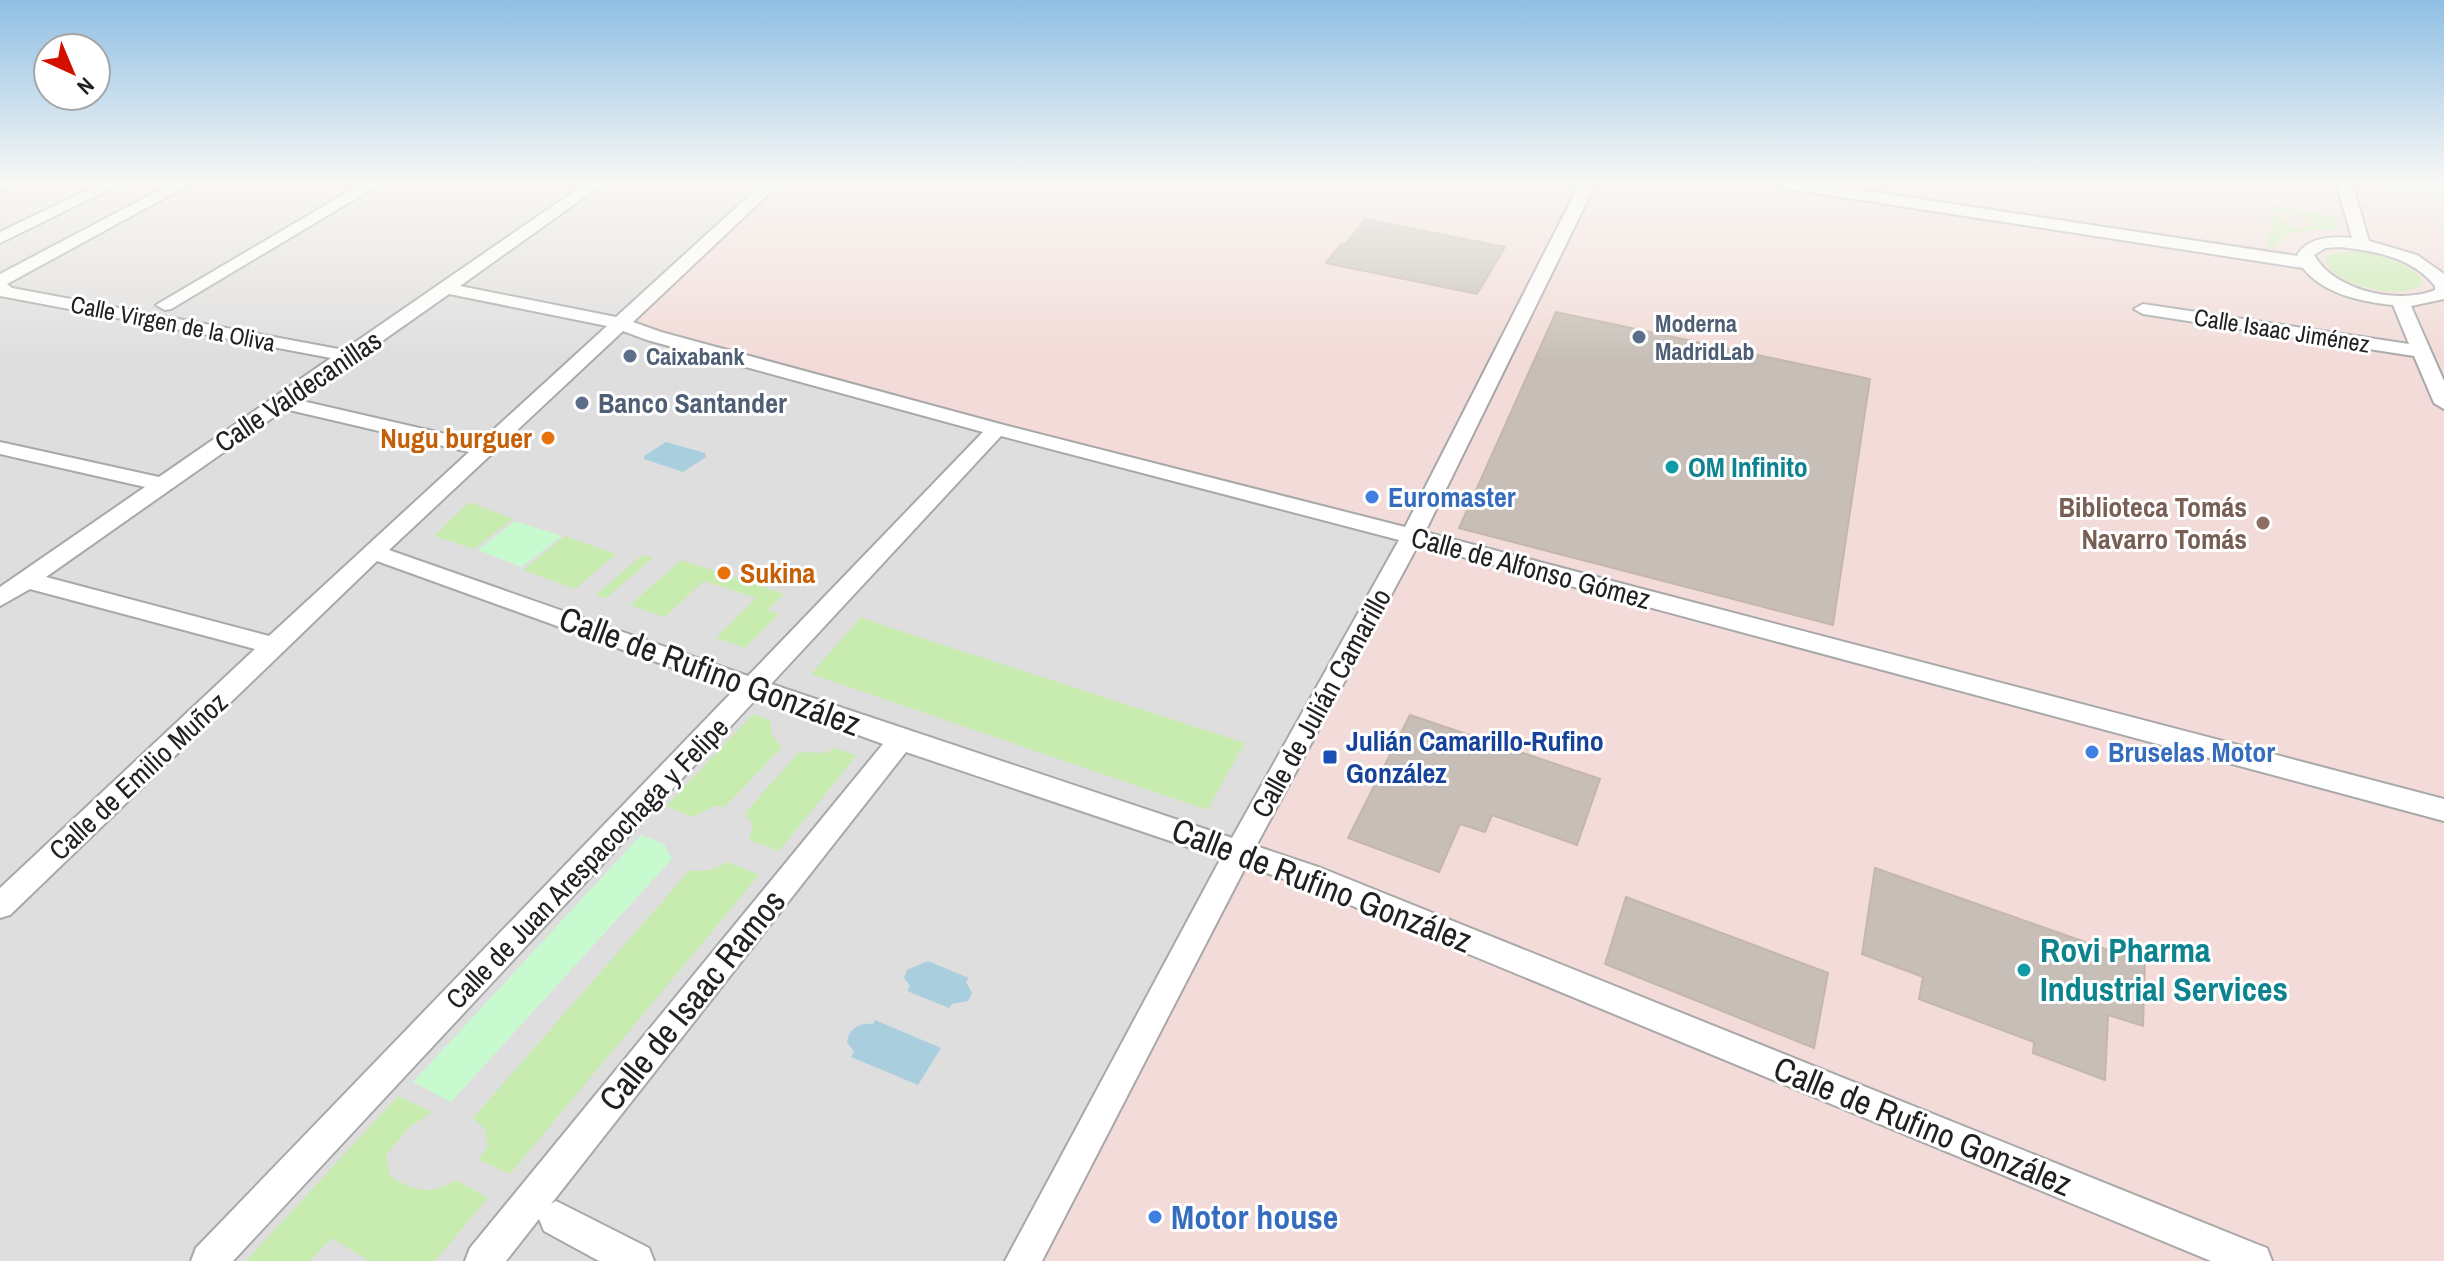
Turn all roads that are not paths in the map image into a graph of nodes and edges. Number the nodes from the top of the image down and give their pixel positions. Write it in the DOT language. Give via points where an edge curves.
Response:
graph roads {
  1 [pos="76,242"];
  2 [pos="273,242"];
  3 [pos="512,242"];
  4 [pos="708,242"];
  5 [pos="1559,242"];
  6 [pos="2168,242"];
  7 [pos="2362,244"];
  8 [pos="2307,263"];
  9 [pos="2441,276"];
  10 [pos="0,284"];
  11 [pos="446,288"];
  12 [pos="2400,301"];
  13 [pos="165,305"];
  14 [pos="2143,309"];
  15 [pos="619,323"];
  16 [pos="2422,352"];
  17 [pos="348,356"];
  18 [pos="282,402"];
  19 [pos="2444,403"];
  20 [pos="997,429"];
  21 [pos="0,448"];
  22 [pos="483,449"];
  23 [pos="162,484"];
  24 [pos="1412,536"];
  25 [pos="373,552"];
  26 [pos="26,580"];
  27 [pos="0,598"];
  28 [pos="275,646"];
  29 [pos="754,688"];
  30 [pos="901,740"];
  31 [pos="2444,810"];
  32 [pos="1240,852"];
  33 [pos="0,906"];
  34 [pos="556,1219"];
  35 [pos="209,1261"];
  36 [pos="483,1261"];
  37 [pos="636,1261"];
  38 [pos="1023,1261"];
  39 [pos="2254,1261"];
  1 -- 10 [label="street, Calle Virgen de la Oliva"];
  2 -- 13 [label="street"];
  3 -- 11 [label="street, Calle Valdecanillas"];
  4 -- 15 [label="street, Calle de Emilio Muñoz"];
  5 -- 24 [label="street, Calle de Julián Camarillo"];
  6 -- 8 [label="street"];
  7 -- 8 [label="street" via="2323,243 2310,248"];
  7 -- 9 [label="street" via="2406,257"];
  8 -- 12 [label="street" via="2353,291"];
  9 -- 12 [label="street" via="2443,293 2434,299"];
  10 -- 17 [label="street, Calle Virgen de la Oliva" via="6,292"];
  11 -- 15 [label="street, Calle de Alfonso Gómez"];
  11 -- 17 [label="street, Calle Valdecanillas"];
  12 -- 16 [label="street"];
  14 -- 16 [label="street, Calle Isaac Jiménez"];
  15 -- 20 [label="street, Calle de Alfonso Gómez"];
  15 -- 22 [label="street, Calle de Emilio Muñoz"];
  16 -- 19 [label="street"];
  17 -- 18 [label="street, Calle Valdecanillas"];
  18 -- 22 [label="street"];
  18 -- 23 [label="street, Calle Valdecanillas"];
  20 -- 24 [label="street, Calle de Alfonso Gómez"];
  20 -- 29 [label="street, Calle de Juan Arespacochaga y Felipe"];
  21 -- 23 [label="street"];
  22 -- 25 [label="street, Calle de Emilio Muñoz"];
  23 -- 26 [label="street, Calle Valdecanillas"];
  24 -- 31 [label="street, Calle de Alfonso Gómez"];
  24 -- 32 [label="street, Calle de Julián Camarillo"];
  25 -- 28 [label="street, Calle de Emilio Muñoz"];
  25 -- 29 [label="street, Calle de Rufino González"];
  26 -- 27 [label="street, Calle Valdecanillas"];
  26 -- 28 [label="street"];
  28 -- 33 [label="street, Calle de Emilio Muñoz"];
  29 -- 30 [label="street, Calle de Rufino González"];
  29 -- 35 [label="street, Calle de Juan Arespacochaga y Felipe"];
  30 -- 32 [label="street, Calle de Rufino González"];
  30 -- 36 [label="street, Calle de Isaac Ramos"];
  32 -- 38 [label="street, Calle de Julián Camarillo"];
  32 -- 39 [label="street, Calle de Rufino González" via="1311,876"];
  34 -- 37 [label="street"];
}
